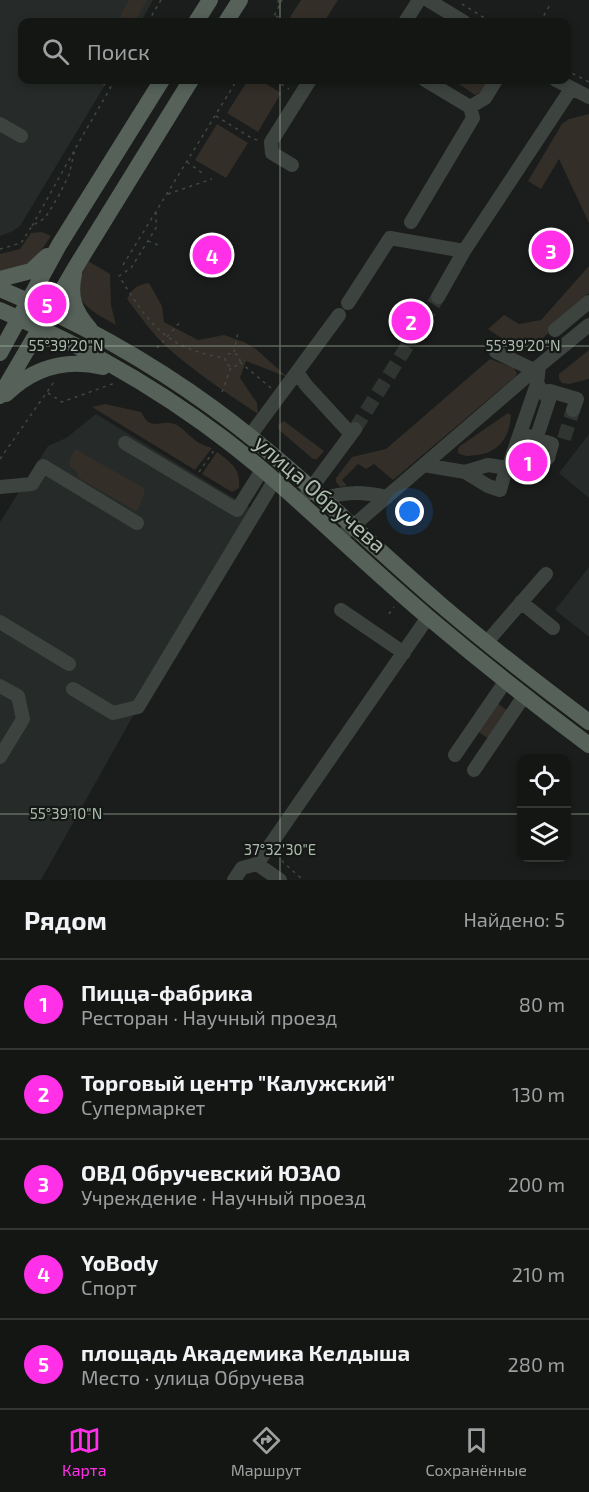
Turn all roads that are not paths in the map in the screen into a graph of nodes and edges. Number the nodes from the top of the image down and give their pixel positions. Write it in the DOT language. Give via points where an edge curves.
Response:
graph roads {
  1 [pos="210,0"];
  2 [pos="240,0"];
  3 [pos="418,0"];
  4 [pos="428,0"];
  5 [pos="199,18"];
  6 [pos="229,18"];
  7 [pos="407,18"];
  8 [pos="457,18"];
  9 [pos="160,84"];
  10 [pos="189,84"];
  11 [pos="307,84"];
  12 [pos="432,84"];
  13 [pos="494,84"];
  14 [pos="563,84"];
  15 [pos="572,89"];
  16 [pos="589,97"];
  17 [pos="470,107"];
  18 [pos="0,124"];
  19 [pos="21,136"];
  20 [pos="292,165"];
  21 [pos="411,222"];
  22 [pos="59,245"];
  23 [pos="464,251"];
  24 [pos="75,268"];
  25 [pos="0,279"];
  26 [pos="0,289"];
  27 [pos="438,297"];
  28 [pos="28,300"];
  29 [pos="348,303"];
  30 [pos="589,303"];
  31 [pos="0,310"];
  32 [pos="50,310"];
  33 [pos="339,315"];
  34 [pos="18,318"];
  35 [pos="589,325"];
  36 [pos="40,329"];
  37 [pos="555,330"];
  38 [pos="93,332"];
  39 [pos="496,352"];
  40 [pos="0,353"];
  41 [pos="122,371"];
  42 [pos="297,372"];
  43 [pos="538,378"];
  44 [pos="0,398"];
  45 [pos="573,410"];
  46 [pos="520,434"];
  47 [pos="249,437"];
  48 [pos="536,439"];
  49 [pos="125,443"];
  50 [pos="450,443"];
  51 [pos="548,458"];
  52 [pos="424,465"];
  53 [pos="508,468"];
  54 [pos="458,470"];
  55 [pos="268,475"];
  56 [pos="0,487"];
  57 [pos="317,494"];
  58 [pos="387,497"];
  59 [pos="300,503"];
  60 [pos="137,523"];
  61 [pos="352,526"];
  62 [pos="339,538"];
  63 [pos="546,574"];
  64 [pos="522,602"];
  65 [pos="341,610"];
  66 [pos="428,617"];
  67 [pos="0,622"];
  68 [pos="553,628"];
  69 [pos="486,643"];
  70 [pos="404,653"];
  71 [pos="69,664"];
  72 [pos="506,682"];
  73 [pos="0,686"];
  74 [pos="72,689"];
  75 [pos="524,696"];
  76 [pos="589,722"];
  77 [pos="589,745"];
  78 [pos="455,754"];
  79 [pos="0,757"];
  80 [pos="474,770"];
  81 [pos="257,864"];
  82 [pos="234,880"];
  83 [pos="280,880"];
  1 -- 5 [label="main road"];
  2 -- 6 [label="main road"];
  3 -- 7 [label="street"];
  4 -- 8 [label="street"];
  9 -- 22 [label="main road"];
  10 -- 24 [label="main road"];
  11 -- 20 [label="street" via="271,142 272,153"];
  12 -- 17 [label="street"];
  13 -- 17 [label="street" via="485,98"];
  14 -- 15 [label="street"];
  15 -- 16 [label="street"];
  15 -- 23 [label="street"];
  17 -- 21 [label="street" via="474,118"];
  18 -- 19 [label="street"];
  22 -- 25 [label="main road" via="31,271"];
  22 -- 28 [label="main road"];
  23 -- 27 [label="street"];
  23 -- 29 [label="street" via="390,237"];
  24 -- 32 [label="main road"];
  24 -- 38 [label="main road" via="71,288 75,306"];
  26 -- 28 [label="main road, улица Обручева"];
  28 -- 32 [label="main road, улица Обручева"];
  28 -- 34 [label="main road"];
  30 -- 37 [label="street"];
  31 -- 34 [label="main road, улица Обручева"];
  32 -- 36 [label="main road"];
  32 -- 38 [label="main road, улица Обручева"];
  33 -- 42 [label="street"];
  34 -- 36 [label="main road, улица Обручева"];
  34 -- 40 [label="main road"];
  35 -- 43 [label="street"];
  36 -- 41 [label="main road, улица Обручева"];
  36 -- 44 [label="main road"];
  38 -- 47 [label="main road, улица Обручева" via="175,383"];
  39 -- 43 [label="street"];
  41 -- 44 [label="main road" via="79,363 61,364 28,376"];
  41 -- 55 [label="main road, улица Обручева" via="219,435"];
  42 -- 47 [label="street"];
  42 -- 57 [label="street" via="353,432"];
  43 -- 45 [label="street" via="550,391 577,399"];
  43 -- 46 [label="street"];
  43 -- 48 [label="street" via="549,400"];
  43 -- 50 [label="street"];
  46 -- 48 [label="street"];
  46 -- 53 [label="street"];
  47 -- 57 [label="main road, улица Обручева"];
  48 -- 51 [label="street" via="558,442"];
  49 -- 55 [label="street" via="237,510"];
  50 -- 52 [label="street"];
  50 -- 54 [label="street" via="445,459"];
  52 -- 54 [label="street"];
  52 -- 58 [label="street"];
  53 -- 54 [label="street" via="488,465"];
  53 -- 54 [label="street" via="500,490"];
  55 -- 59 [label="main road, улица Обручева"];
  55 -- 74 [label="street" via="138,707 113,713"];
  56 -- 60 [label="street" via="32,484 43,466"];
  57 -- 58 [label="street" via="369,493"];
  57 -- 59 [label="street"];
  57 -- 61 [label="main road, улица Обручева"];
  58 -- 61 [label="street"];
  59 -- 62 [label="main road, улица Обручева"];
  61 -- 62 [label="street"];
  61 -- 69 [label="main road, улица Обручева"];
  62 -- 66 [label="main road, улица Обручева"];
  63 -- 64 [label="street"];
  64 -- 68 [label="street"];
  64 -- 69 [label="street"];
  65 -- 70 [label="street"];
  66 -- 70 [label="street"];
  66 -- 72 [label="main road, улица Обручева"];
  67 -- 71 [label="street"];
  69 -- 76 [label="main road, улица Обручева"];
  70 -- 81 [label="street"];
  72 -- 75 [label="main road, улица Обручева"];
  72 -- 78 [label="street"];
  73 -- 79 [label="street" via="18,696 23,719"];
  75 -- 77 [label="main road, улица Обручева"];
  75 -- 80 [label="street"];
  81 -- 82 [label="street" via="242,868"];
  81 -- 83 [label="street"];
}
